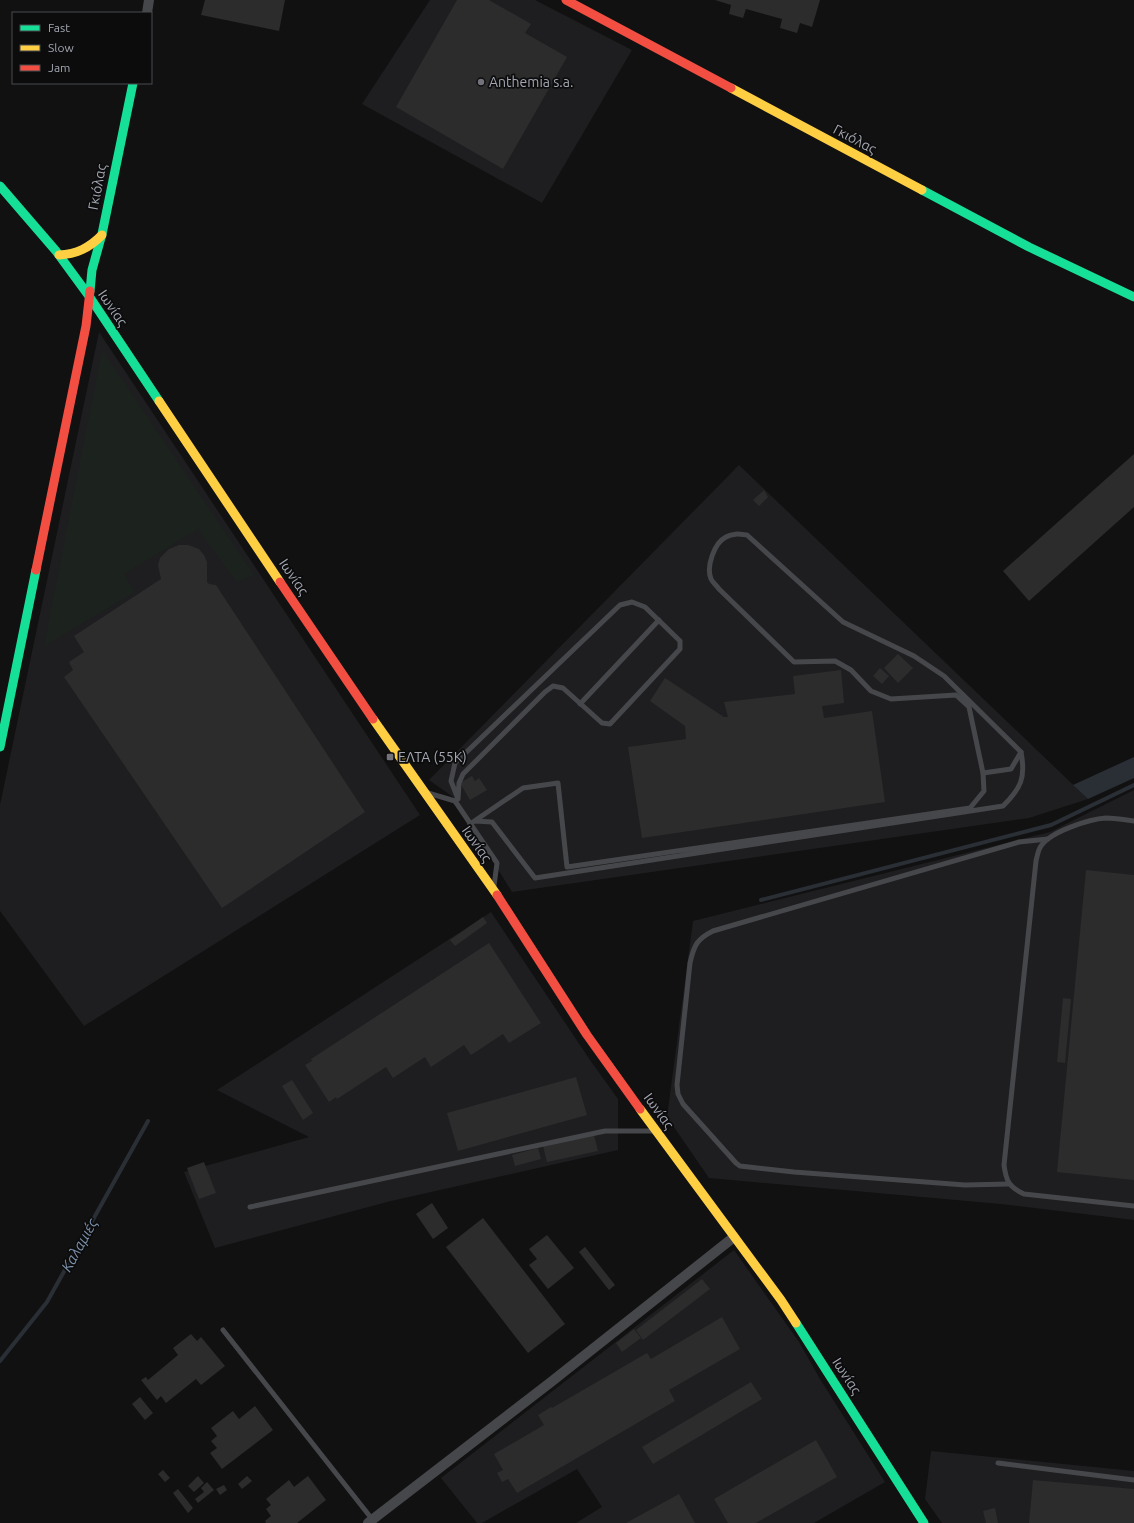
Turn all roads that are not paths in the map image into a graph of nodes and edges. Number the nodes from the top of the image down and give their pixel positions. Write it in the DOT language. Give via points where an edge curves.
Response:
graph roads {
  1 [pos="150,0"];
  2 [pos="566,0"];
  3 [pos="147,12"];
  4 [pos="133,84"];
  5 [pos="0,186"];
  6 [pos="102,234"];
  7 [pos="59,255"];
  8 [pos="89,296"];
  9 [pos="1134,297"];
  10 [pos="659,620"];
  11 [pos="580,704"];
  12 [pos="0,747"];
  13 [pos="1021,752"];
  14 [pos="983,773"];
  15 [pos="423,792"];
  16 [pos="457,800"];
  17 [pos="1134,820"];
  18 [pos="475,821"];
  19 [pos="470,824"];
  20 [pos="1048,839"];
  21 [pos="494,891"];
  22 [pos="656,1131"];
  23 [pos="1009,1184"];
  24 [pos="1134,1206"];
  25 [pos="250,1207"];
  26 [pos="734,1237"];
  27 [pos="223,1330"];
  28 [pos="998,1463"];
  29 [pos="1134,1480"];
  30 [pos="370,1521"];
  31 [pos="924,1523"];
  1 -- 3 [label="street"];
  2 -- 9 [label="street, Γκιόλας" via="1029,247"];
  4 -- 6 [label="street, Γκιόλας"];
  5 -- 7 [label="street, Ιωνίας"];
  6 -- 7 [label="street" via="83,251"];
  6 -- 8 [label="street, Γκιόλας" via="92,270"];
  7 -- 8 [label="street, Ιωνίας"];
  8 -- 12 [label="street, Γκιόλας" via="86,326"];
  8 -- 15 [label="street, Ιωνίας"];
  10 -- 11 [label="lane"];
  10 -- 11 [label="lane" via="680,641 680,649 610,724 602,723"];
  10 -- 16 [label="lane" via="645,606 632,602 620,605 454,763 450,780"];
  11 -- 16 [label="lane" via="564,688 554,686 545,692 463,774"];
  13 -- 14 [label="lane" via="1011,769"];
  13 -- 14 [label="lane" via="944,676 914,656 843,622 747,535 735,534 724,537 713,551 711,579 794,662 835,661 851,670 871,691 890,699 956,695 969,707"];
  13 -- 18 [label="lane" via="1024,767 1022,779 1015,794 1003,806 535,878 492,822"];
  14 -- 18 [label="lane" via="984,791 970,808 567,867 558,783 524,788"];
  15 -- 16 [label="lane"];
  15 -- 21 [label="street, Ιωνίας"];
  16 -- 19 [label="lane"];
  17 -- 20 [label="lane" via="1100,819 1071,827"];
  18 -- 19 [label="lane"];
  19 -- 21 [label="lane" via="497,863"];
  20 -- 23 [label="lane" via="1041,846 1036,861 1004,1165"];
  20 -- 23 [label="lane" via="1019,842 703,936 696,943 692,954 677,1085 683,1104 740,1166 965,1185"];
  21 -- 22 [label="street, Ιωνίας" via="587,1035"];
  22 -- 25 [label="lane" via="604,1131"];
  22 -- 26 [label="street, Ιωνίας"];
  23 -- 24 [label="lane" via="1014,1190 1030,1195"];
  26 -- 30 [label="street"];
  26 -- 31 [label="street, Ιωνίας" via="781,1300"];
  27 -- 30 [label="lane"];
  28 -- 29 [label="lane"];
}
